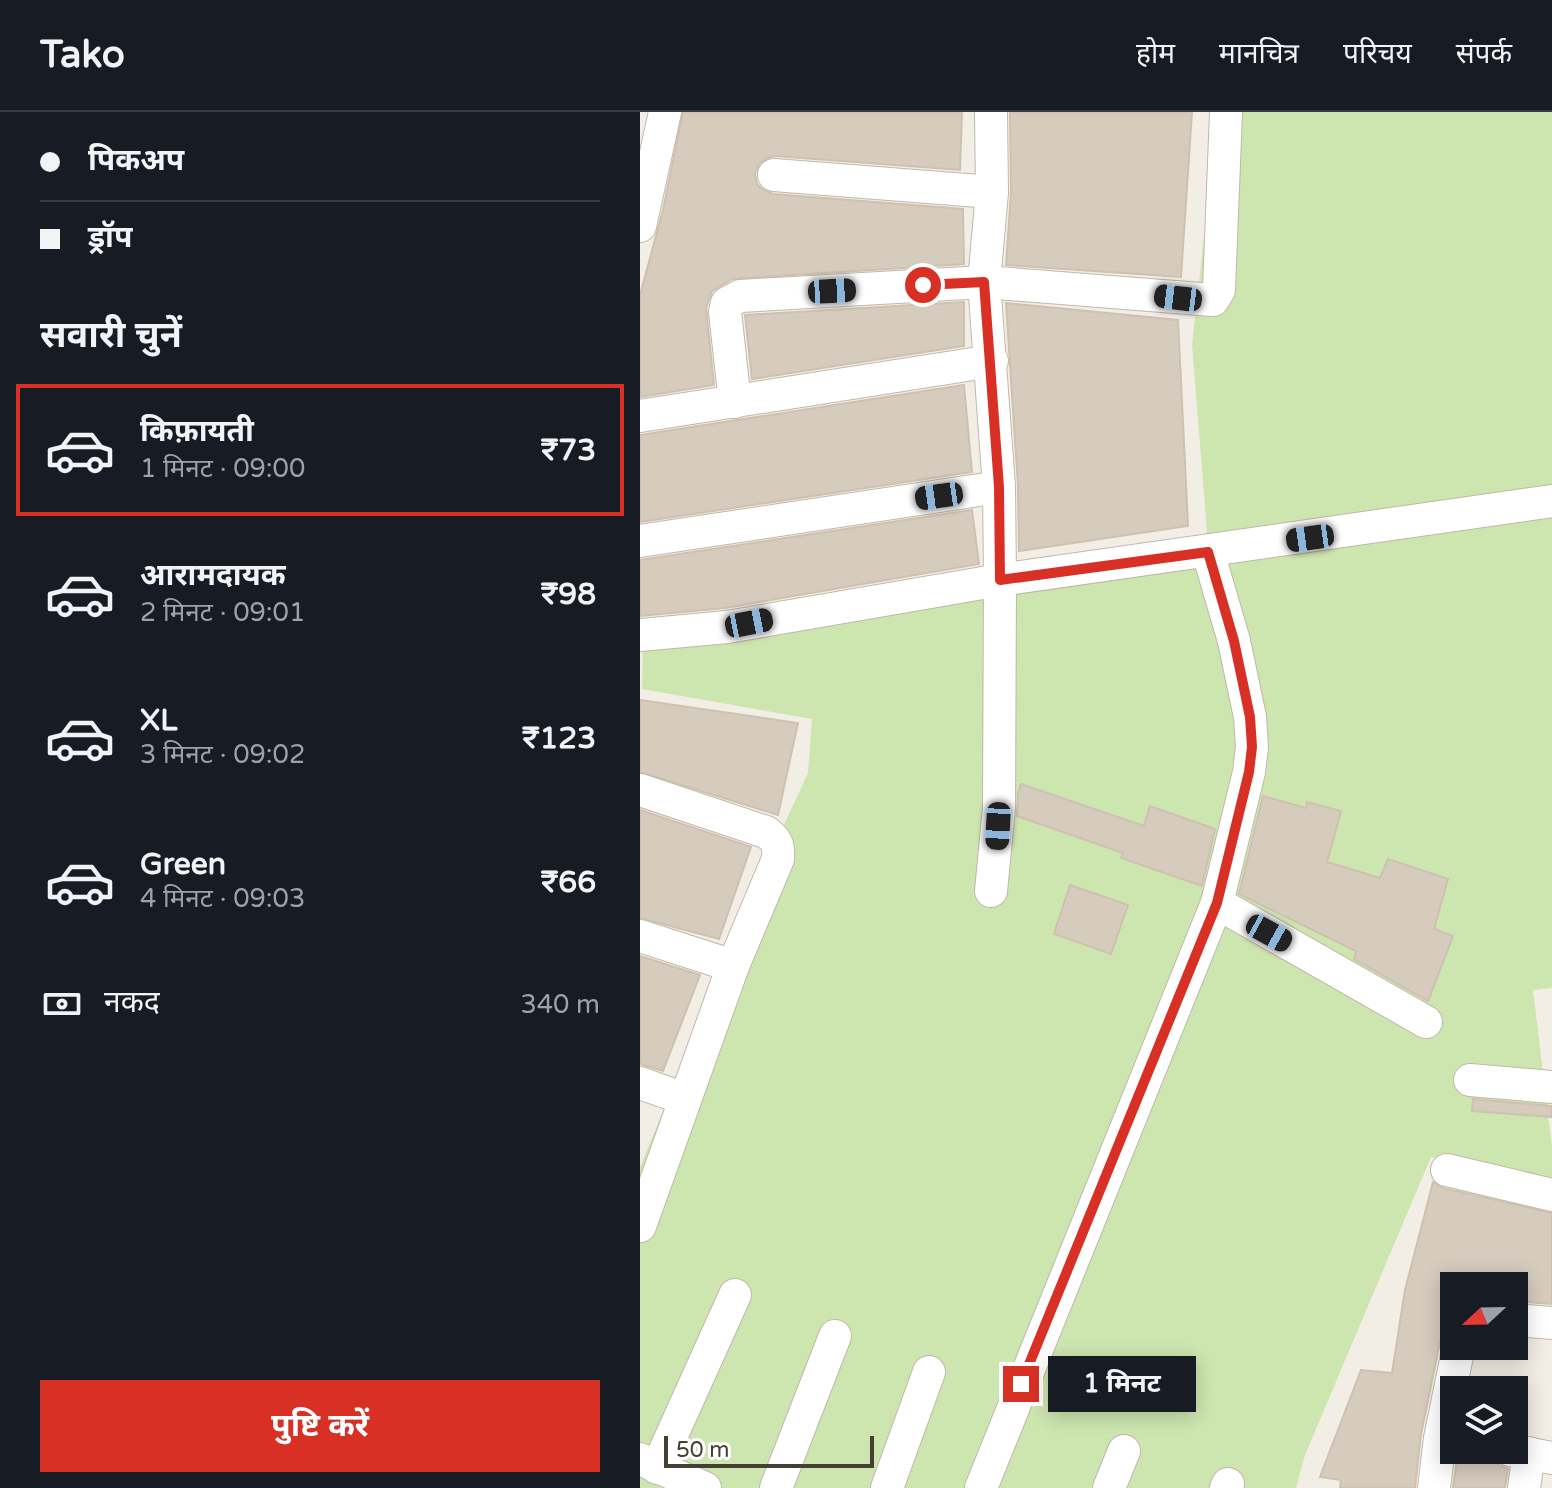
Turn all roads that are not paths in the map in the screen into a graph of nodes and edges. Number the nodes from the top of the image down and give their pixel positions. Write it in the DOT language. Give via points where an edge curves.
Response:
graph roads {
  1 [pos="665,112"];
  2 [pos="991,112"];
  3 [pos="1226,112"];
  4 [pos="774,175"];
  5 [pos="992,192"];
  6 [pos="640,226"];
  7 [pos="984,282"];
  8 [pos="992,361"];
  9 [pos="735,402"];
  10 [pos="640,416"];
  11 [pos="999,487"];
  12 [pos="1552,501"];
  13 [pos="640,541"];
  14 [pos="1208,552"];
  15 [pos="1000,580"];
  16 [pos="640,635"];
  17 [pos="640,790"];
  18 [pos="991,891"];
  19 [pos="1217,903"];
  20 [pos="640,936"];
  21 [pos="733,966"];
  22 [pos="1426,1022"];
  23 [pos="1470,1080"];
  24 [pos="640,1083"];
  25 [pos="1552,1087"];
  26 [pos="685,1099"];
  27 [pos="1447,1170"];
  28 [pos="1552,1195"];
  29 [pos="640,1226"];
  30 [pos="735,1295"];
  31 [pos="1528,1321"];
  32 [pos="1552,1323"];
  33 [pos="835,1336"];
  34 [pos="929,1372"];
  35 [pos="1124,1451"];
  36 [pos="1530,1454"];
  37 [pos="648,1463"];
  38 [pos="1440,1464"];
  39 [pos="705,1488"];
  40 [pos="776,1488"];
  41 [pos="887,1488"];
  42 [pos="981,1488"];
  43 [pos="1109,1488"];
  44 [pos="1434,1488"];
  45 [pos="1524,1488"];
  1 -- 6 [label="street"];
  2 -- 5 [label="street"];
  3 -- 7 [label="street" via="1219,290 1213,300"];
  4 -- 5 [label="street"];
  5 -- 7 [label="street"];
  7 -- 8 [label="street"];
  7 -- 9 [label="street" via="733,298 725,312"];
  8 -- 9 [label="street"];
  8 -- 11 [label="street"];
  9 -- 10 [label="street"];
  11 -- 13 [label="street"];
  11 -- 15 [label="street"];
  12 -- 14 [label="street"];
  14 -- 15 [label="street"];
  14 -- 19 [label="street" via="1234,641 1252,747"];
  15 -- 16 [label="street" via="727,627"];
  15 -- 18 [label="street" via="999,808"];
  17 -- 21 [label="street" via="775,839 778,859"];
  19 -- 22 [label="street"];
  19 -- 42 [label="street"];
  20 -- 21 [label="street"];
  21 -- 26 [label="street"];
  23 -- 25 [label="street"];
  24 -- 26 [label="street"];
  26 -- 29 [label="street"];
  27 -- 28 [label="street"];
  30 -- 37 [label="street"];
  31 -- 32 [label="street"];
  33 -- 40 [label="street"];
  34 -- 41 [label="street"];
  35 -- 43 [label="street"];
  36 -- 45 [label="street"];
  37 -- 39 [label="street"];
  38 -- 44 [label="street"];
}
